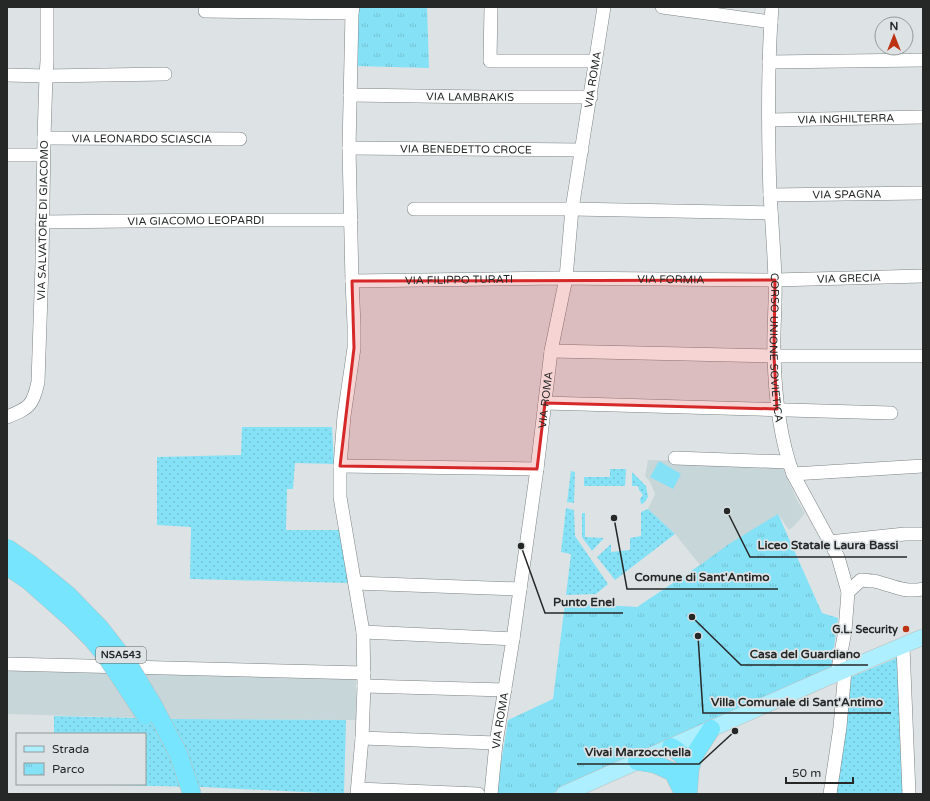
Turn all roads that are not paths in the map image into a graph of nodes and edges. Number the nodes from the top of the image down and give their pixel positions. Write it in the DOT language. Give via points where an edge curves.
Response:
graph roads {
  1 [pos="47,7"];
  2 [pos="491,7"];
  3 [pos="604,7"];
  4 [pos="662,7"];
  5 [pos="772,7"];
  6 [pos="352,10"];
  7 [pos="205,11"];
  8 [pos="770,22"];
  9 [pos="923,60"];
  10 [pos="596,61"];
  11 [pos="770,62"];
  12 [pos="166,74"];
  13 [pos="7,75"];
  14 [pos="46,76"];
  15 [pos="350,95"];
  16 [pos="590,97"];
  17 [pos="923,117"];
  18 [pos="769,120"];
  19 [pos="44,138"];
  20 [pos="240,140"];
  21 [pos="349,148"];
  22 [pos="582,150"];
  23 [pos="7,155"];
  24 [pos="43,155"];
  25 [pos="923,193"];
  26 [pos="770,195"];
  27 [pos="414,209"];
  28 [pos="572,209"];
  29 [pos="771,213"];
  30 [pos="351,220"];
  31 [pos="42,222"];
  32 [pos="923,276"];
  33 [pos="566,278"];
  34 [pos="775,280"];
  35 [pos="352,281"];
  36 [pos="551,351"];
  37 [pos="774,356"];
  38 [pos="923,356"];
  39 [pos="545,403"];
  40 [pos="777,410"];
  41 [pos="891,413"];
  42 [pos="7,417"];
  43 [pos="675,458"];
  44 [pos="340,466"];
  45 [pos="923,466"];
  46 [pos="790,468"];
  47 [pos="537,470"];
  48 [pos="923,534"];
  49 [pos="829,542"];
  50 [pos="7,548"];
  51 [pos="7,566"];
  52 [pos="355,583"];
  53 [pos="520,589"];
  54 [pos="923,589"];
  55 [pos="848,592"];
  56 [pos="363,632"];
  57 [pos="923,637"];
  58 [pos="513,639"];
  59 [pos="903,646"];
  60 [pos="7,664"];
  61 [pos="841,672"];
  62 [pos="364,673"];
  63 [pos="364,686"];
  64 [pos="505,690"];
  65 [pos="711,728"];
  66 [pos="362,738"];
  67 [pos="496,743"];
  68 [pos="671,747"];
  69 [pos="637,762"];
  70 [pos="682,770"];
  71 [pos="357,791"];
  72 [pos="179,794"];
  73 [pos="192,794"];
  74 [pos="478,794"];
  75 [pos="491,794"];
  76 [pos="564,794"];
  77 [pos="684,794"];
  78 [pos="688,794"];
  79 [pos="830,794"];
  80 [pos="909,794"];
  1 -- 14 [label="street, VIA SALVATORE DI GIACOMO"];
  2 -- 10 [label="street" via="490,61"];
  3 -- 10 [label="street, VIA ROMA"];
  4 -- 8 [label="street"];
  5 -- 8 [label="street, CORSO UNIONE SOVIETICA"];
  6 -- 7 [label="street"];
  6 -- 15 [label="street"];
  8 -- 11 [label="street, CORSO UNIONE SOVIETICA"];
  9 -- 11 [label="street"];
  10 -- 16 [label="street, VIA ROMA"];
  11 -- 18 [label="street, CORSO UNIONE SOVIETICA"];
  12 -- 14 [label="street"];
  13 -- 14 [label="street"];
  14 -- 19 [label="street, VIA SALVATORE DI GIACOMO"];
  15 -- 16 [label="street, VIA LAMBRAKIS"];
  15 -- 21 [label="street"];
  16 -- 22 [label="street, VIA ROMA"];
  17 -- 18 [label="street, VIA INGHILTERRA"];
  18 -- 26 [label="street, CORSO UNIONE SOVIETICA"];
  19 -- 20 [label="street, VIA LEONARDO SCIASCIA"];
  19 -- 24 [label="street, VIA SALVATORE DI GIACOMO"];
  21 -- 22 [label="street, VIA BENEDETTO CROCE"];
  21 -- 30 [label="street"];
  22 -- 28 [label="street, VIA ROMA"];
  23 -- 24 [label="street"];
  24 -- 31 [label="street, VIA SALVATORE DI GIACOMO"];
  25 -- 26 [label="street, VIA SPAGNA"];
  26 -- 29 [label="street, CORSO UNIONE SOVIETICA"];
  27 -- 28 [label="street"];
  28 -- 29 [label="street"];
  28 -- 33 [label="street, VIA ROMA"];
  29 -- 34 [label="street, CORSO UNIONE SOVIETICA"];
  30 -- 31 [label="street, VIA GIACOMO LEOPARDI"];
  30 -- 35 [label="street"];
  31 -- 42 [label="street, VIA SALVATORE DI GIACOMO" via="38,382 35,397 29,406"];
  32 -- 34 [label="street, VIA GRECIA"];
  33 -- 34 [label="street, VIA FORMIA"];
  33 -- 35 [label="street, VIA FILIPPO TURATI"];
  33 -- 36 [label="street, VIA ROMA"];
  34 -- 37 [label="street, CORSO UNIONE SOVIETICA"];
  35 -- 44 [label="street" via="354,348"];
  36 -- 37 [label="street"];
  36 -- 39 [label="street, VIA ROMA"];
  37 -- 38 [label="street"];
  37 -- 40 [label="street, CORSO UNIONE SOVIETICA"];
  39 -- 40 [label="street"];
  39 -- 47 [label="street, VIA ROMA"];
  40 -- 41 [label="street"];
  40 -- 46 [label="street, CORSO UNIONE SOVIETICA"];
  43 -- 46 [label="street"];
  44 -- 47 [label="street"];
  44 -- 52 [label="street" via="340,497"];
  45 -- 46 [label="street"];
  46 -- 49 [label="street, CORSO UNIONE SOVIETICA"];
  47 -- 53 [label="street, VIA ROMA"];
  48 -- 49 [label="street"];
  49 -- 55 [label="street, CORSO UNIONE SOVIETICA" via="838,557"];
  50 -- 73 [label="highway, NSA543, bridge" via="68,595 100,628 128,664 178,753"];
  51 -- 72 [label="highway, NSA543, bridge" via="29,581 73,620 106,656 144,712 167,757"];
  52 -- 53 [label="street"];
  52 -- 56 [label="street"];
  53 -- 58 [label="street, VIA ROMA"];
  54 -- 55 [label="street" via="902,590 861,580"];
  55 -- 61 [label="street, CORSO UNIONE SOVIETICA"];
  56 -- 58 [label="street"];
  56 -- 62 [label="street"];
  57 -- 59 [label="main road"];
  58 -- 64 [label="street, VIA ROMA"];
  59 -- 61 [label="main road"];
  59 -- 80 [label="street"];
  60 -- 62 [label="street"];
  61 -- 65 [label="main road"];
  61 -- 79 [label="street, CORSO UNIONE SOVIETICA" via="840,727"];
  62 -- 63 [label="street"];
  63 -- 64 [label="street"];
  63 -- 66 [label="street"];
  64 -- 67 [label="street, VIA ROMA"];
  65 -- 68 [label="main road"];
  65 -- 70 [label="highway"];
  66 -- 67 [label="street"];
  66 -- 71 [label="street"];
  67 -- 75 [label="street, VIA ROMA"];
  68 -- 69 [label="main road"];
  68 -- 70 [label="highway" via="681,753 687,761"];
  69 -- 70 [label="highway"];
  69 -- 76 [label="main road"];
  70 -- 77 [label="highway"];
  70 -- 78 [label="highway"];
  71 -- 74 [label="street"];
}
